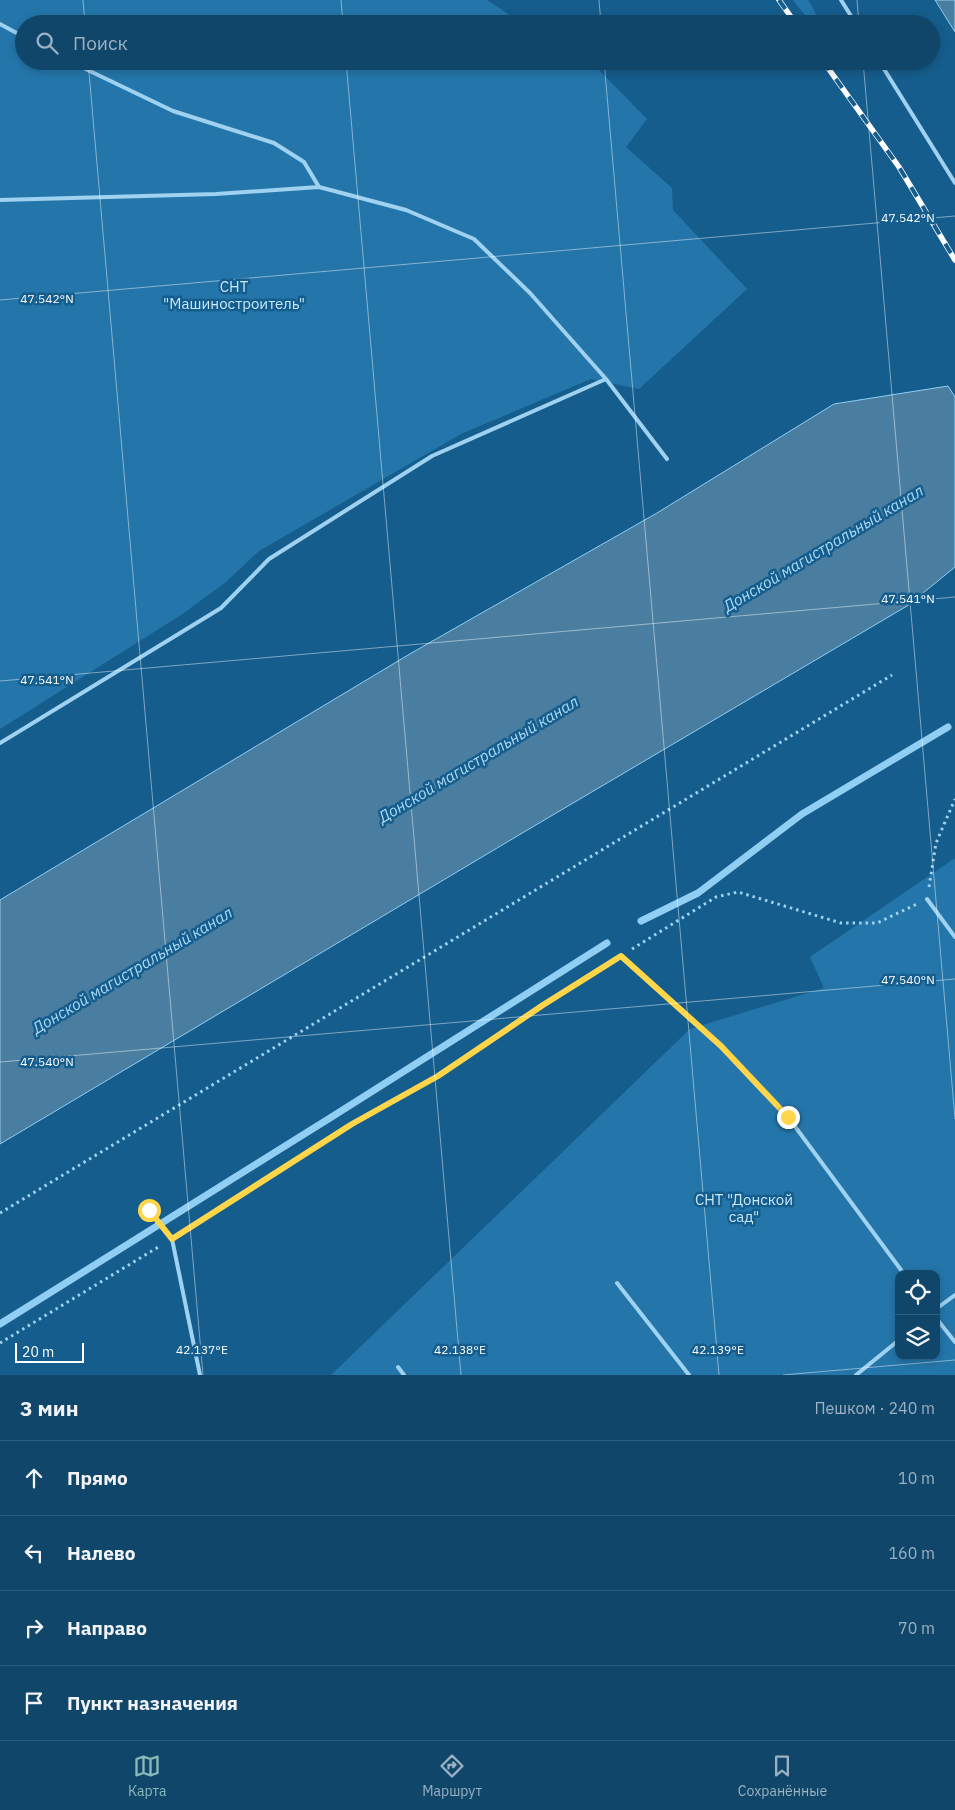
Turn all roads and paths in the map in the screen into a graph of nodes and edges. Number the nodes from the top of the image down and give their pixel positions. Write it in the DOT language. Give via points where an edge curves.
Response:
graph roads {
  1 [pos="841,0"];
  2 [pos="850,15"];
  3 [pos="0,24"];
  4 [pos="15,32"];
  5 [pos="88,70"];
  6 [pos="885,70"];
  7 [pos="955,183"];
  8 [pos="319,187"];
  9 [pos="0,200"];
  10 [pos="606,379"];
  11 [pos="666,459"];
  12 [pos="892,675"];
  13 [pos="0,743"];
  14 [pos="955,799"];
  15 [pos="927,899"];
  16 [pos="955,937"];
  17 [pos="621,956"];
  18 [pos="149,1210"];
  19 [pos="0,1213"];
  20 [pos="172,1239"];
  21 [pos="901,1270"];
  22 [pos="617,1283"];
  23 [pos="955,1296"];
  24 [pos="940,1306"];
  25 [pos="940,1323"];
  26 [pos="955,1342"];
  27 [pos="0,1343"];
  28 [pos="895,1343"];
  29 [pos="398,1367"];
  30 [pos="200,1375"];
  31 [pos="404,1375"];
  32 [pos="689,1375"];
  33 [pos="856,1375"];
  1 -- 2 [label="lane"];
  3 -- 4 [label="lane"];
  5 -- 8 [label="lane" via="173,111 274,143 304,162"];
  6 -- 7 [label="lane"];
  8 -- 9 [label="lane" via="216,194"];
  8 -- 10 [label="lane" via="406,210 474,239 530,292"];
  10 -- 11 [label="lane"];
  10 -- 13 [label="lane" via="432,456 269,559 221,608"];
  12 -- 19 [label="path"];
  14 -- 15 [label="path" via="936,844"];
  15 -- 16 [label="lane"];
  15 -- 17 [label="path" via="877,923 841,923 738,892 716,897"];
  17 -- 20 [label="path" via="438,1076 352,1124"];
  17 -- 21 [label="lane" via="721,1046 788,1117"];
  18 -- 20 [label="path"];
  20 -- 27 [label="path"];
  20 -- 30 [label="lane"];
  22 -- 32 [label="lane"];
  23 -- 24 [label="lane"];
  25 -- 26 [label="lane"];
  28 -- 33 [label="lane"];
  29 -- 31 [label="lane"];
}
